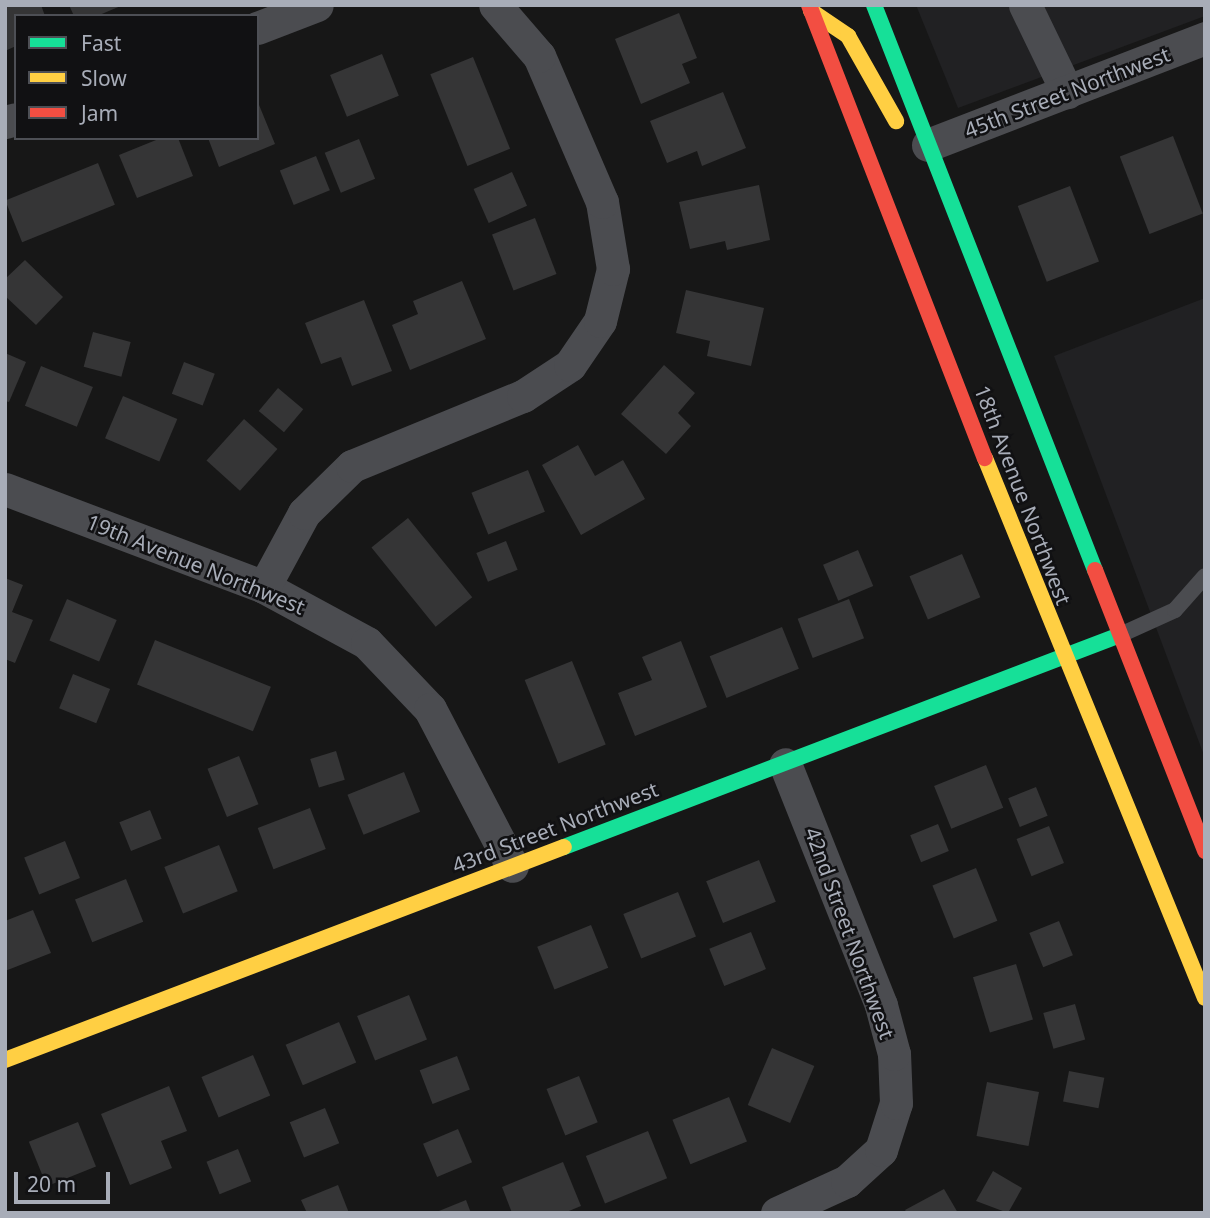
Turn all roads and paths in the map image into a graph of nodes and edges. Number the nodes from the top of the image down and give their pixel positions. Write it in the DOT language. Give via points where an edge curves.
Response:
graph roads {
  1 [pos="317,5"];
  2 [pos="495,5"];
  3 [pos="874,5"];
  4 [pos="1025,5"];
  5 [pos="810,8"];
  6 [pos="259,27"];
  7 [pos="1205,38"];
  8 [pos="1067,92"];
  9 [pos="928,145"];
  10 [pos="5,489"];
  11 [pos="1205,576"];
  12 [pos="264,587"];
  13 [pos="1120,635"];
  14 [pos="1063,657"];
  15 [pos="785,764"];
  16 [pos="1205,850"];
  17 [pos="512,866"];
  18 [pos="1205,998"];
  19 [pos="5,1060"];
  20 [pos="797,1209"];
  1 -- 6 [label="street"];
  2 -- 12 [label="street" via="539,56 602,202 612,269 600,321 570,365 523,396 352,466 304,513"];
  3 -- 9 [label="main road, 18th Avenue Northwest"];
  4 -- 8 [label="street"];
  5 -- 9 [label="main road" via="848,36 894,120"];
  5 -- 14 [label="main road, 18th Avenue Northwest"];
  7 -- 8 [label="street, 45th Street Northwest"];
  8 -- 9 [label="street, 45th Street Northwest"];
  9 -- 13 [label="main road, 18th Avenue Northwest"];
  10 -- 12 [label="street, 19th Avenue Northwest"];
  11 -- 13 [label="lane" via="1175,610"];
  12 -- 17 [label="street, 19th Avenue Northwest" via="367,643 418,693 451,741"];
  13 -- 14 [label="main road, 43rd Street Northwest"];
  13 -- 16 [label="main road, 18th Avenue Northwest"];
  14 -- 15 [label="main road, 43rd Street Northwest"];
  14 -- 18 [label="main road, 18th Avenue Northwest"];
  15 -- 17 [label="main road, 43rd Street Northwest"];
  15 -- 20 [label="street, 42nd Street Northwest" via="881,1005 894,1054 895,1103 881,1150 847,1181"];
  17 -- 19 [label="main road, 43rd Street Northwest"];
}
